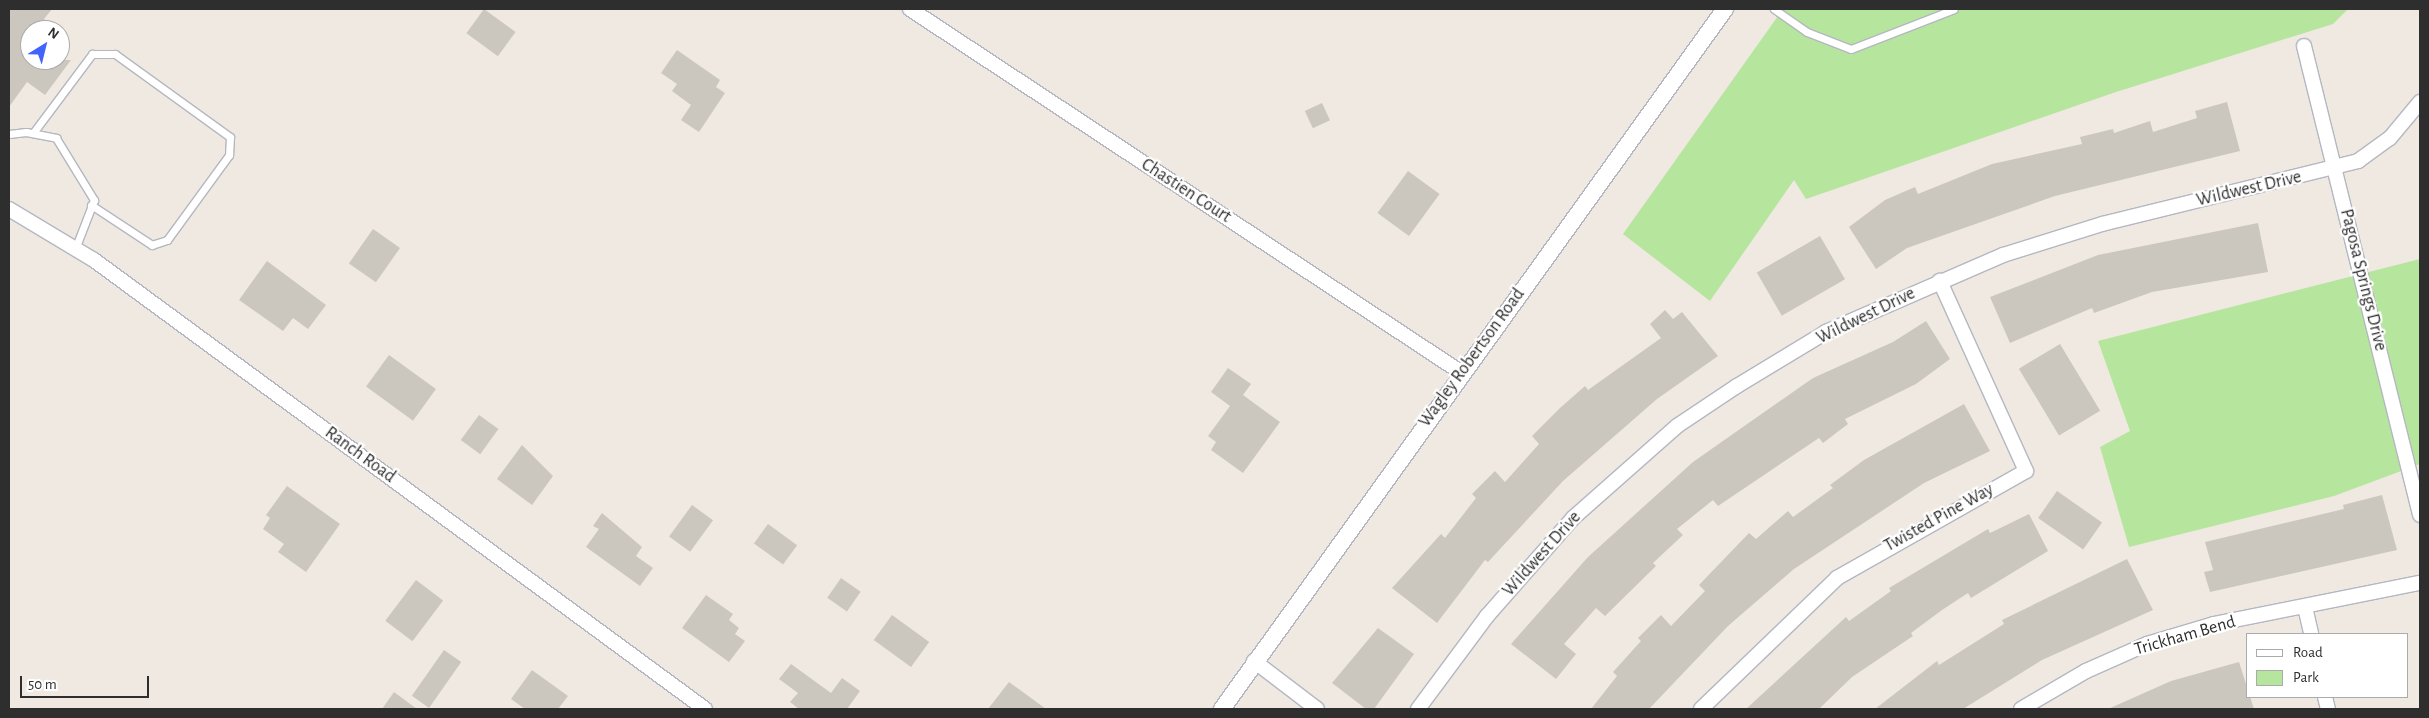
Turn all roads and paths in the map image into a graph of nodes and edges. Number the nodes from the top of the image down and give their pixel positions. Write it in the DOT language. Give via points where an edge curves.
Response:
graph roads {
  1 [pos="910,9"];
  2 [pos="1725,9"];
  3 [pos="1774,9"];
  4 [pos="1954,9"];
  5 [pos="2304,46"];
  6 [pos="2420,102"];
  7 [pos="34,133"];
  8 [pos="9,134"];
  9 [pos="2335,169"];
  10 [pos="92,205"];
  11 [pos="9,209"];
  12 [pos="75,249"];
  13 [pos="1940,281"];
  14 [pos="1462,373"];
  15 [pos="2420,515"];
  16 [pos="2420,582"];
  17 [pos="2304,607"];
  18 [pos="2311,633"];
  19 [pos="1254,661"];
  20 [pos="705,709"];
  21 [pos="1222,709"];
  22 [pos="1317,709"];
  23 [pos="1418,709"];
  24 [pos="1701,709"];
  25 [pos="2021,709"];
  1 -- 14 [label="street, Chastien Court"];
  2 -- 14 [label="street, Wagley Robertson Road"];
  3 -- 4 [label="lane" via="1807,32 1852,49"];
  5 -- 9 [label="street, Pagosa Springs Drive"];
  6 -- 9 [label="street, Wildwest Drive" via="2375,150"];
  7 -- 8 [label="lane"];
  7 -- 10 [label="lane" via="56,138 94,200"];
  7 -- 10 [label="lane" via="92,54 115,54 230,137 229,155 167,240 152,245"];
  9 -- 13 [label="street, Wildwest Drive" via="2102,224"];
  9 -- 15 [label="street, Pagosa Springs Drive"];
  10 -- 12 [label="lane"];
  11 -- 12 [label="street, Ranch Road"];
  12 -- 20 [label="street, Ranch Road"];
  13 -- 23 [label="street, Wildwest Drive" via="1826,332 1677,426 1621,472 1528,566"];
  13 -- 24 [label="street, Twisted Pine Way" via="2026,471 1837,578"];
  14 -- 19 [label="street, Wagley Robertson Road"];
  16 -- 17 [label="street, Trickham Bend"];
  17 -- 18 [label="street"];
  17 -- 25 [label="street, Trickham Bend" via="2214,624 2148,644 2086,671"];
  19 -- 21 [label="street, Wagley Robertson Road"];
  19 -- 22 [label="street"];
}
